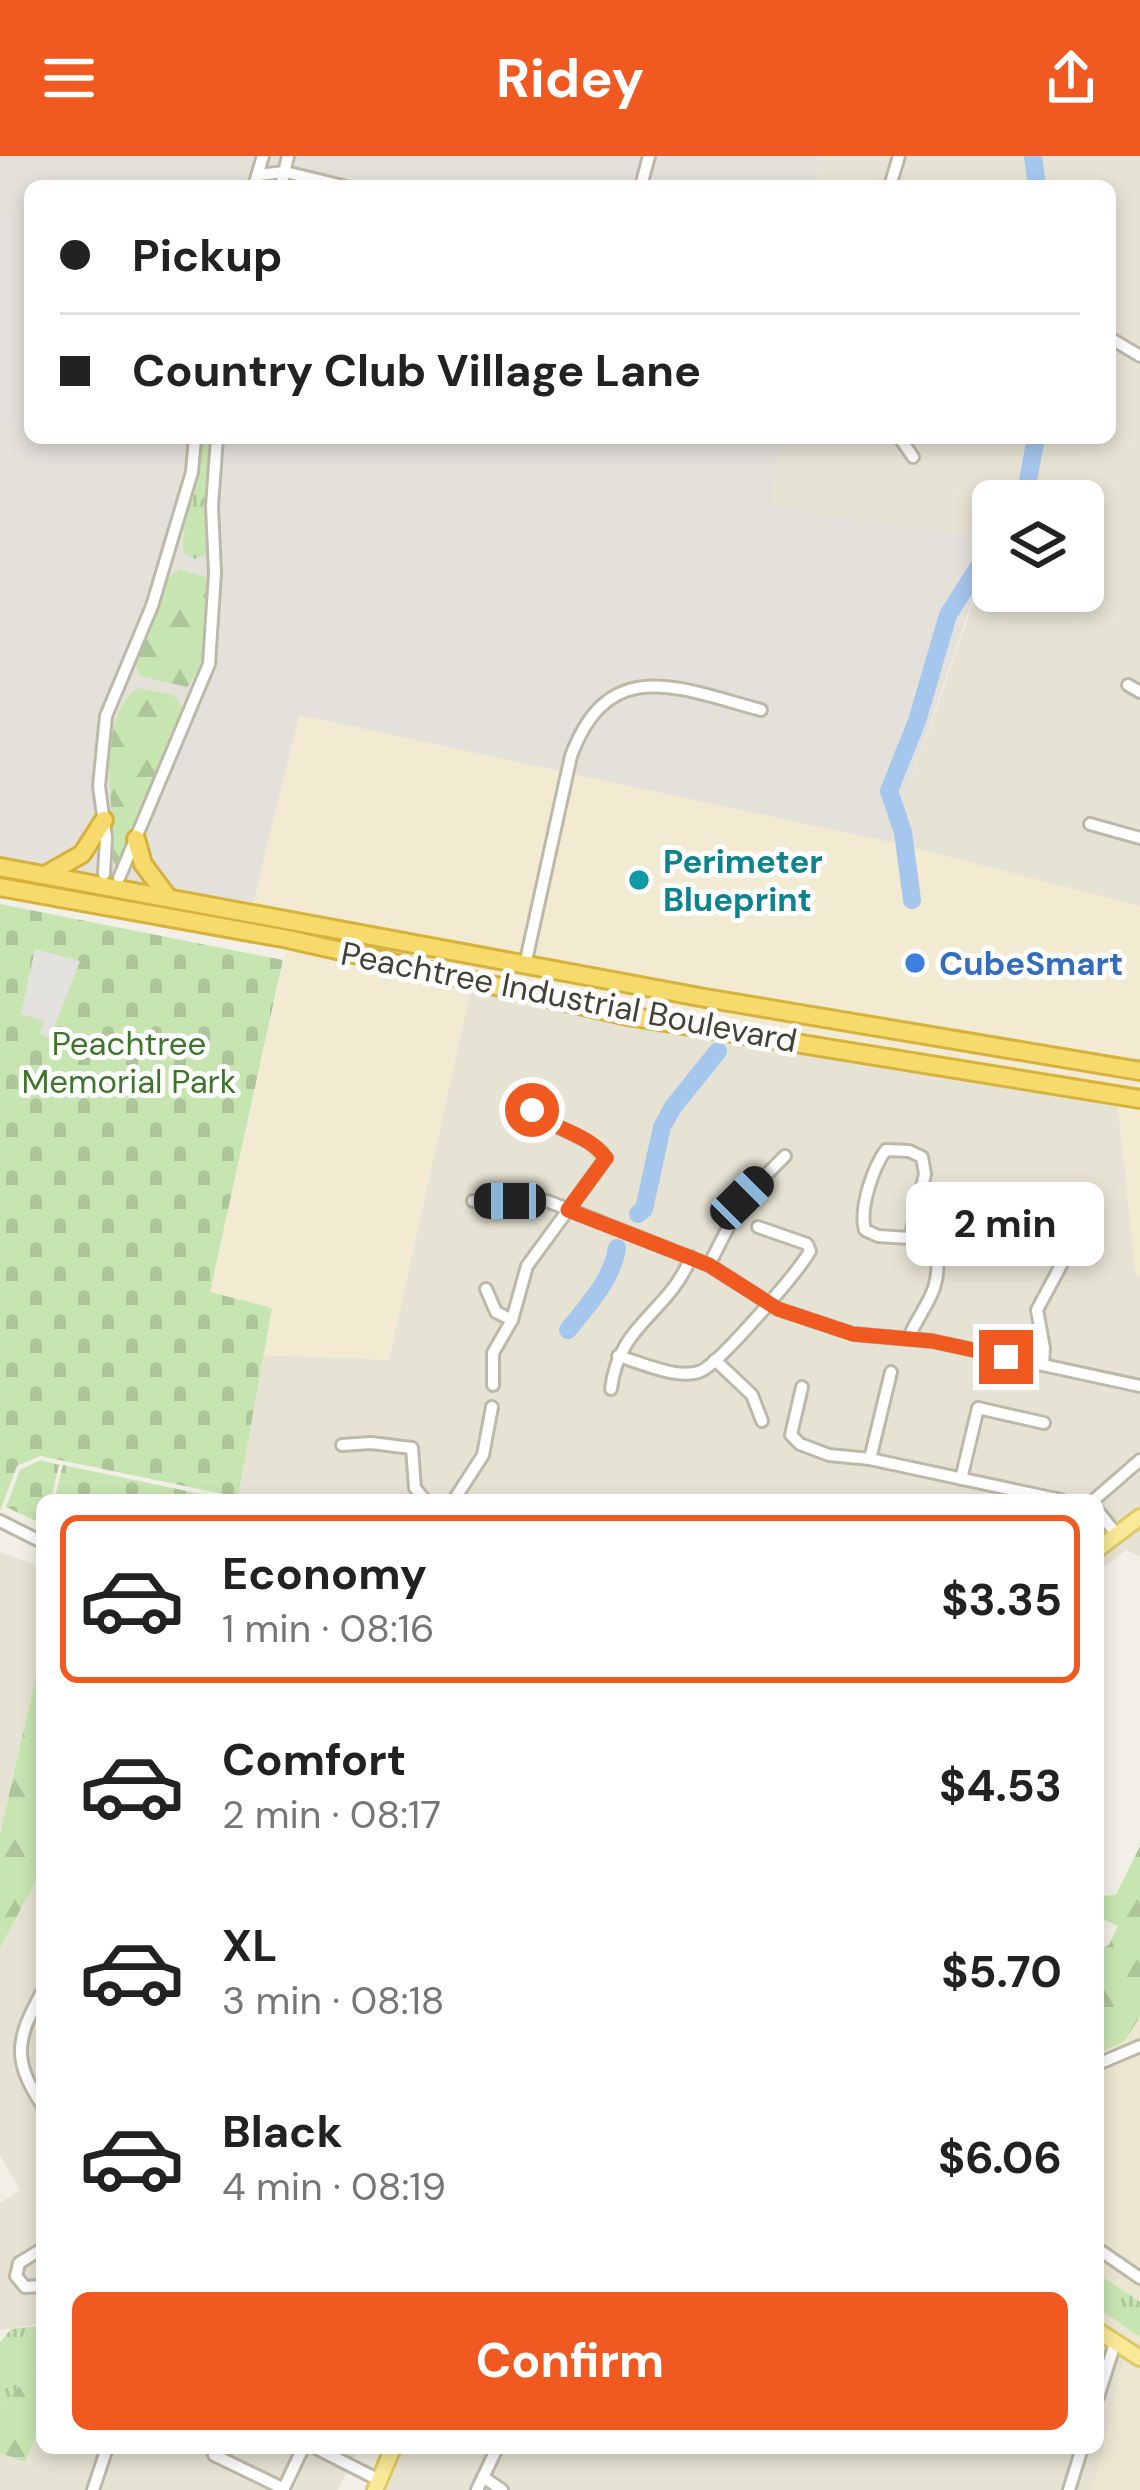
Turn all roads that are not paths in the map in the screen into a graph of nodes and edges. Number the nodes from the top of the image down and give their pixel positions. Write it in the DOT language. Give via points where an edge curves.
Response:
graph roads {
  1 [pos="288,156"];
  2 [pos="284,172"];
  3 [pos="259,180"];
  4 [pos="281,180"];
  5 [pos="318,180"];
  6 [pos="193,444"];
  7 [pos="217,444"];
  8 [pos="904,444"];
  9 [pos="913,457"];
  10 [pos="761,710"];
  11 [pos="104,820"];
  12 [pos="1090,824"];
  13 [pos="136,838"];
  14 [pos="1140,838"];
  15 [pos="0,866"];
  16 [pos="47,874"];
  17 [pos="104,874"];
  18 [pos="119,878"];
  19 [pos="0,887"];
  20 [pos="168,896"];
  21 [pos="525,965"];
  22 [pos="1140,1070"];
  23 [pos="1140,1100"];
  24 [pos="532,1110"];
  25 [pos="785,1156"];
  26 [pos="473,1201"];
  27 [pos="568,1210"];
  28 [pos="758,1226"];
  29 [pos="910,1238"];
  30 [pos="1074,1241"];
  31 [pos="937,1254"];
  32 [pos="691,1257"];
  33 [pos="1092,1257"];
  34 [pos="709,1265"];
  35 [pos="487,1289"];
  36 [pos="769,1303"];
  37 [pos="512,1321"];
  38 [pos="908,1339"];
  39 [pos="618,1356"];
  40 [pos="715,1360"];
  41 [pos="1043,1364"];
  42 [pos="891,1372"];
  43 [pos="493,1384"];
  44 [pos="1140,1386"];
  45 [pos="802,1388"];
  46 [pos="611,1389"];
  47 [pos="492,1408"];
  48 [pos="762,1421"];
  49 [pos="1043,1423"];
  50 [pos="342,1445"];
  51 [pos="870,1459"];
  52 [pos="1140,1460"];
  53 [pos="962,1478"];
  54 [pos="420,1494"];
  55 [pos="458,1494"];
  56 [pos="1034,1494"];
  57 [pos="1101,1494"];
  58 [pos="1140,1517"];
  59 [pos="1104,1518"];
  60 [pos="0,1521"];
  61 [pos="1118,1535"];
  62 [pos="36,1539"];
  63 [pos="1104,1545"];
  64 [pos="36,2005"];
  65 [pos="1140,2046"];
  66 [pos="1104,2061"];
  67 [pos="36,2092"];
  68 [pos="36,2253"];
  69 [pos="1104,2253"];
  70 [pos="1140,2278"];
  71 [pos="36,2286"];
  72 [pos="1104,2335"];
  73 [pos="1115,2343"];
  74 [pos="1140,2358"];
  75 [pos="1104,2378"];
  76 [pos="105,2454"];
  77 [pos="300,2454"];
  78 [pos="326,2454"];
  79 [pos="390,2454"];
  80 [pos="494,2454"];
  81 [pos="1080,2454"];
  82 [pos="214,2455"];
  83 [pos="483,2477"];
  84 [pos="377,2485"];
  85 [pos="284,2489"];
  86 [pos="93,2490"];
  87 [pos="477,2490"];
  88 [pos="502,2490"];
  89 [pos="1069,2490"];
  1 -- 2 [label="street"];
  2 -- 3 [label="street"];
  2 -- 4 [label="street"];
  2 -- 5 [label="street"];
  6 -- 11 [label="street" via="152,606 106,716"];
  7 -- 13 [label="street" via="208,664"];
  8 -- 9 [label="street"];
  10 -- 21 [label="street" via="654,685 600,703 571,756"];
  11 -- 16 [label="highway" via="82,854"];
  11 -- 17 [label="street"];
  12 -- 14 [label="street"];
  13 -- 18 [label="street"];
  13 -- 20 [label="highway" via="143,864"];
  15 -- 16 [label="highway, Peachtree Industrial Boulevard"];
  16 -- 20 [label="highway, Peachtree Industrial Boulevard"];
  19 -- 23 [label="highway, Peachtree Industrial Boulevard" via="288,939 628,1016"];
  20 -- 21 [label="highway, Peachtree Industrial Boulevard"];
  21 -- 22 [label="highway, Peachtree Industrial Boulevard"];
  24 -- 27 [label="street" via="606,1158"];
  25 -- 34 [label="street" via="742,1198"];
  26 -- 27 [label="street" via="547,1201"];
  27 -- 32 [label="street"];
  27 -- 37 [label="street" via="527,1266"];
  28 -- 36 [label="street" via="810,1251"];
  29 -- 29 [label="street" via="865,1230 886,1150 922,1157"];
  29 -- 31 [label="street"];
  30 -- 31 [label="street" via="975,1212"];
  30 -- 33 [label="street"];
  30 -- 41 [label="street" via="1037,1310"];
  31 -- 38 [label="street" via="940,1273"];
  32 -- 34 [label="street"];
  32 -- 39 [label="street"];
  34 -- 36 [label="street"];
  35 -- 37 [label="street" via="496,1312"];
  36 -- 38 [label="street" via="853,1334"];
  36 -- 40 [label="street"];
  37 -- 43 [label="street" via="493,1353"];
  38 -- 41 [label="street"];
  39 -- 40 [label="street" via="684,1374"];
  39 -- 46 [label="street"];
  40 -- 48 [label="street" via="752,1394"];
  41 -- 44 [label="street"];
  42 -- 51 [label="street"];
  45 -- 51 [label="street" via="791,1435 829,1455"];
  47 -- 55 [label="street" via="483,1455"];
  49 -- 53 [label="street" via="978,1408"];
  50 -- 54 [label="street" via="412,1448"];
  51 -- 53 [label="street"];
  52 -- 57 [label="street"];
  53 -- 56 [label="street"];
  58 -- 61 [label="main road"];
  59 -- 61 [label="street"];
  60 -- 62 [label="street"];
  61 -- 63 [label="main road"];
  64 -- 67 [label="street" via="19,2040"];
  65 -- 66 [label="street"];
  68 -- 71 [label="street" via="16,2276"];
  69 -- 70 [label="street"];
  72 -- 73 [label="main road"];
  73 -- 74 [label="main road"];
  73 -- 75 [label="street"];
  76 -- 86 [label="street"];
  77 -- 85 [label="street"];
  78 -- 84 [label="street"];
  79 -- 84 [label="main road"];
  80 -- 83 [label="street"];
  81 -- 89 [label="street"];
  82 -- 85 [label="street"];
  83 -- 87 [label="street"];
  83 -- 88 [label="street"];
}
